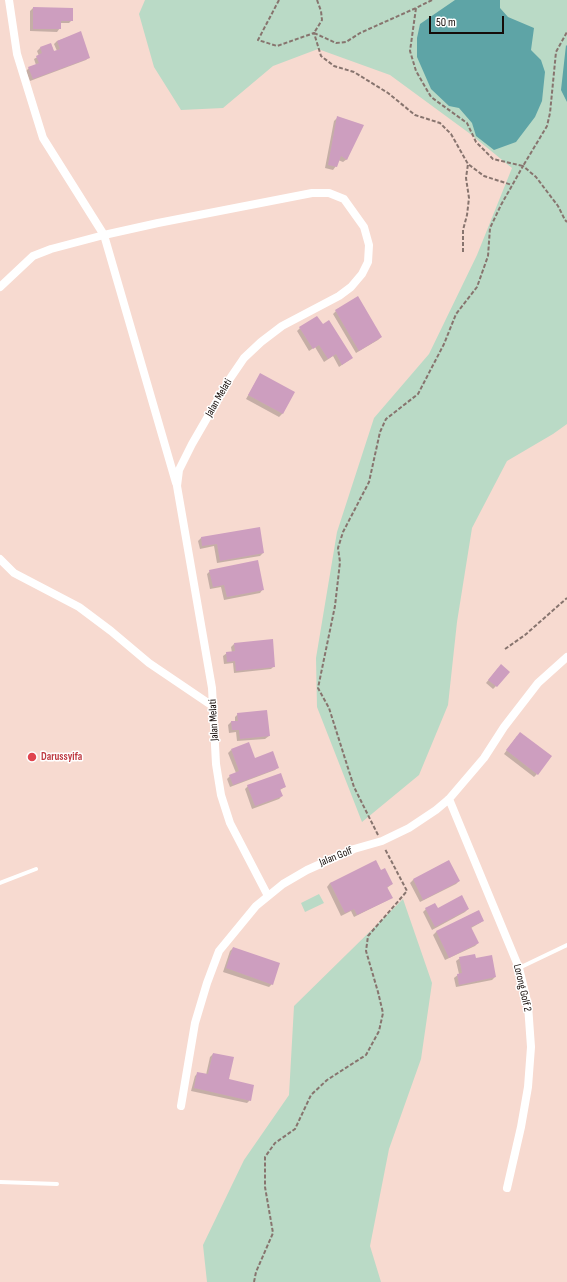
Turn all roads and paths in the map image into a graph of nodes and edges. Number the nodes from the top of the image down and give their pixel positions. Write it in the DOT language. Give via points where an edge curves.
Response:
graph roads {
  1 [pos="9,0"];
  2 [pos="279,0"];
  3 [pos="316,0"];
  4 [pos="432,0"];
  5 [pos="416,8"];
  6 [pos="567,32"];
  7 [pos="314,33"];
  8 [pos="468,164"];
  9 [pos="523,166"];
  10 [pos="512,185"];
  11 [pos="567,222"];
  12 [pos="104,235"];
  13 [pos="463,252"];
  14 [pos="0,287"];
  15 [pos="177,486"];
  16 [pos="0,560"];
  17 [pos="567,598"];
  18 [pos="505,649"];
  19 [pos="567,657"];
  20 [pos="214,707"];
  21 [pos="449,799"];
  22 [pos="382,841"];
  23 [pos="36,869"];
  24 [pos="0,883"];
  25 [pos="268,896"];
  26 [pos="567,945"];
  27 [pos="519,968"];
  28 [pos="181,1106"];
  29 [pos="0,1182"];
  30 [pos="57,1184"];
  31 [pos="507,1188"];
  32 [pos="254,1282"];
  1 -- 12 [label="street" via="17,54 43,138"];
  2 -- 7 [label="path" via="258,40 277,46"];
  3 -- 7 [label="path" via="322,20"];
  4 -- 5 [label="path"];
  5 -- 7 [label="path" via="346,42 336,43"];
  5 -- 9 [label="path" via="410,51 416,71 431,97 467,124 476,142 493,159"];
  6 -- 9 [label="path" via="556,52 547,126"];
  7 -- 8 [label="path" via="321,56 334,66 360,75 388,93 414,115 440,123 451,134"];
  8 -- 10 [label="path" via="484,176"];
  8 -- 13 [label="path" via="466,178 469,198 463,230"];
  9 -- 10 [label="path"];
  9 -- 11 [label="path" via="536,177"];
  10 -- 22 [label="path" via="490,228 488,256 477,287 456,314 444,344 418,394 386,420 380,432 370,482 343,532 338,548 340,562 335,606 318,688 329,708 354,787"];
  12 -- 14 [label="street, Jalan Melati" via="33,256"];
  12 -- 15 [label="street"];
  12 -- 15 [label="street, Jalan Melati" via="312,192 330,193 344,199 364,227 369,245 368,262 362,274 340,296 282,326 244,358 192,444 179,470"];
  15 -- 20 [label="street, Jalan Melati" via="207,653"];
  16 -- 20 [label="street" via="14,572 79,608 149,663"];
  17 -- 18 [label="path" via="525,636"];
  19 -- 21 [label="street, Jalan Golf" via="538,683 484,758"];
  20 -- 25 [label="street, Jalan Melati" via="216,764 221,795 230,823"];
  21 -- 22 [label="street, Jalan Golf" via="409,828"];
  21 -- 27 [label="street, Lorong Golf 2"];
  22 -- 25 [label="street, Jalan Golf" via="348,851 307,870"];
  22 -- 32 [label="path" via="407,891 368,936 366,951 382,1013 379,1031 366,1055 327,1080 310,1095 296,1129 275,1144 265,1157 265,1187 273,1233"];
  23 -- 24 [label="lane"];
  25 -- 28 [label="street, Jalan Golf" via="256,906 219,951 195,1023"];
  26 -- 27 [label="lane"];
  27 -- 31 [label="street, Lorong Golf 2" via="528,1005 531,1047 528,1087"];
  29 -- 30 [label="lane"];
}
